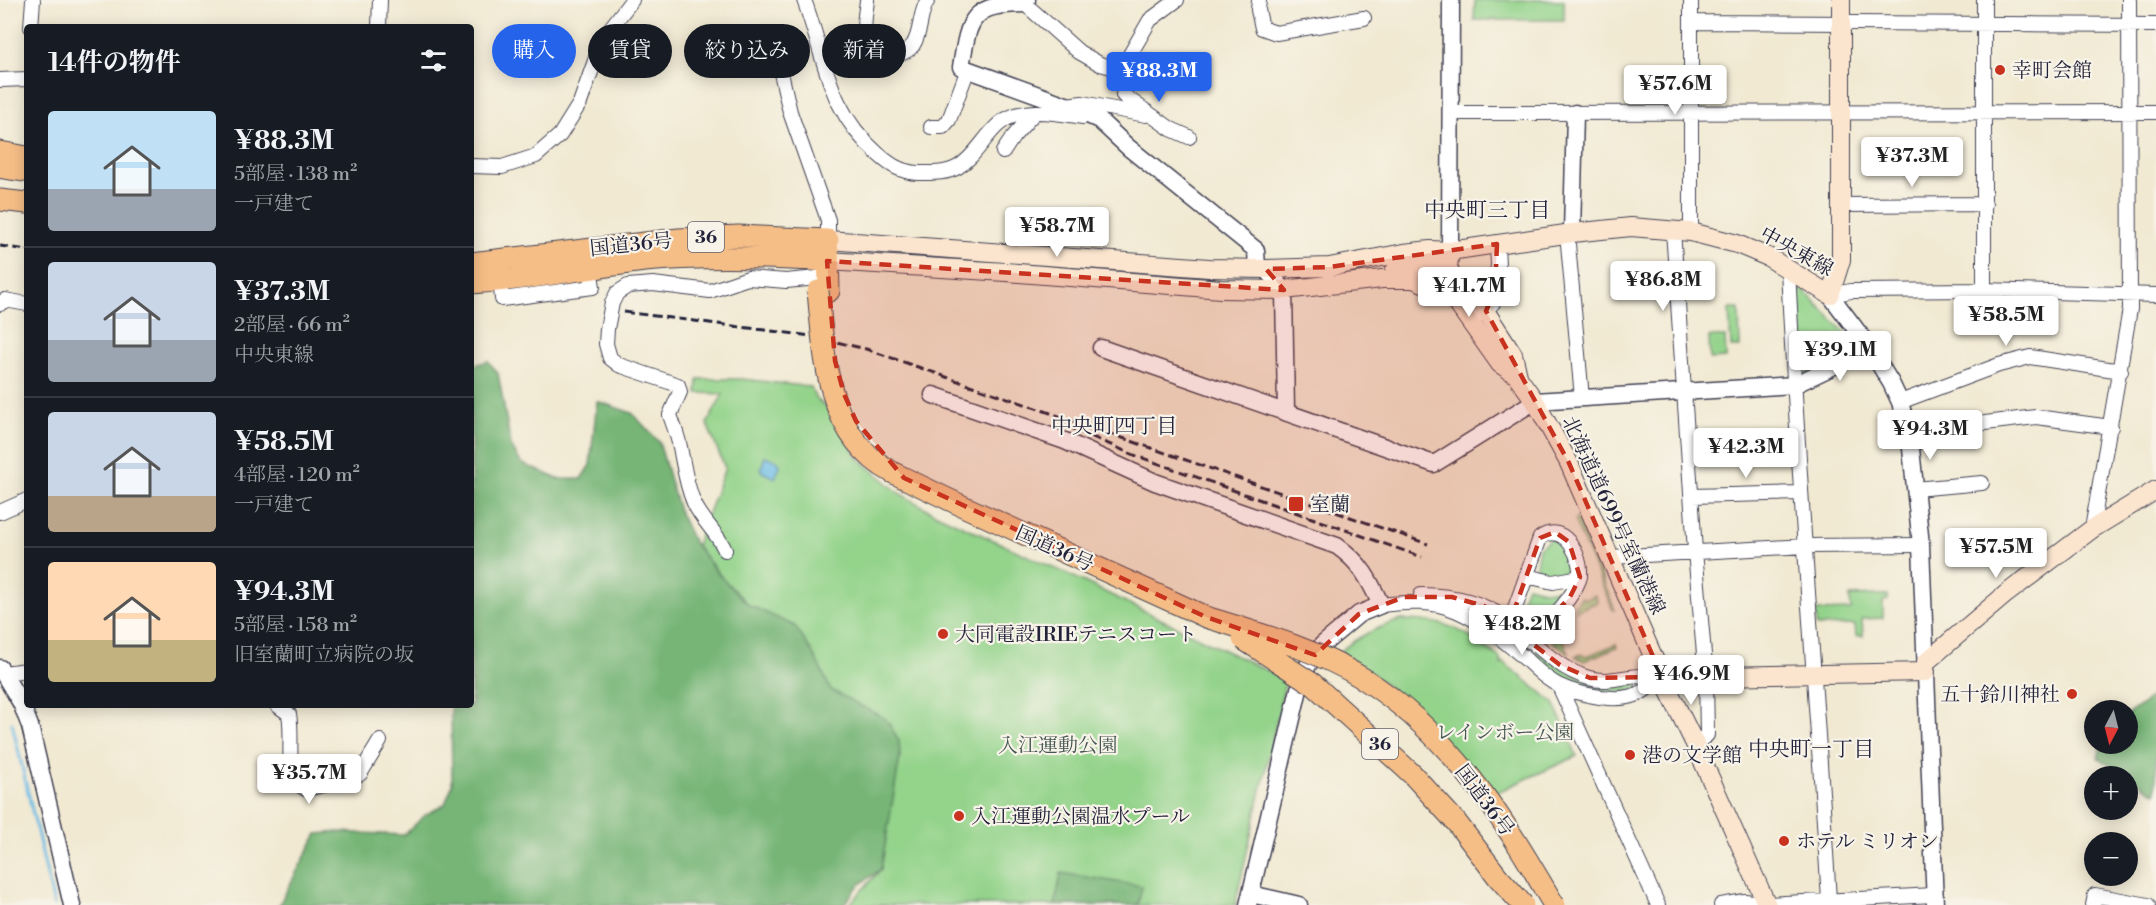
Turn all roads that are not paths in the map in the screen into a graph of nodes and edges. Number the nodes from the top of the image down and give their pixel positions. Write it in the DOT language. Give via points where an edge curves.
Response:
graph roads {
  1 [pos="33,0"];
  2 [pos="380,0"];
  3 [pos="632,0"];
  4 [pos="804,0"];
  5 [pos="867,0"];
  6 [pos="928,0"];
  7 [pos="1178,0"];
  8 [pos="1259,0"];
  9 [pos="1451,0"];
  10 [pos="1691,0"];
  11 [pos="1841,0"];
  12 [pos="1984,0"];
  13 [pos="2129,0"];
  14 [pos="1026,2"];
  15 [pos="1364,18"];
  16 [pos="1691,22"];
  17 [pos="1841,23"];
  18 [pos="1984,23"];
  19 [pos="31,24"];
  20 [pos="379,24"];
  21 [pos="2129,24"];
  22 [pos="2156,25"];
  23 [pos="968,69"];
  24 [pos="1125,71"];
  25 [pos="782,78"];
  26 [pos="24,79"];
  27 [pos="0,80"];
  28 [pos="1177,84"];
  29 [pos="1066,105"];
  30 [pos="1035,112"];
  31 [pos="1985,112"];
  32 [pos="2129,112"];
  33 [pos="2156,112"];
  34 [pos="1452,113"];
  35 [pos="1575,113"];
  36 [pos="1690,113"];
  37 [pos="1842,113"];
  38 [pos="1151,116"];
  39 [pos="1092,118"];
  40 [pos="935,124"];
  41 [pos="1189,137"];
  42 [pos="0,152"];
  43 [pos="1003,152"];
  44 [pos="24,156"];
  45 [pos="0,166"];
  46 [pos="474,166"];
  47 [pos="24,170"];
  48 [pos="0,180"];
  49 [pos="24,184"];
  50 [pos="0,200"];
  51 [pos="24,203"];
  52 [pos="1842,204"];
  53 [pos="1985,204"];
  54 [pos="1682,231"];
  55 [pos="1569,233"];
  56 [pos="828,240"];
  57 [pos="1497,244"];
  58 [pos="1450,251"];
  59 [pos="474,263"];
  60 [pos="1262,269"];
  61 [pos="1788,269"];
  62 [pos="823,277"];
  63 [pos="1382,279"];
  64 [pos="474,283"];
  65 [pos="1284,290"];
  66 [pos="1984,290"];
  67 [pos="2156,294"];
  68 [pos="1830,295"];
  69 [pos="2130,295"];
  70 [pos="24,303"];
  71 [pos="0,304"];
  72 [pos="1478,317"];
  73 [pos="1867,344"];
  74 [pos="1101,348"];
  75 [pos="2121,371"];
  76 [pos="1794,385"];
  77 [pos="1685,391"];
  78 [pos="933,394"];
  79 [pos="1582,398"];
  80 [pos="1535,401"];
  81 [pos="1900,402"];
  82 [pos="1286,412"];
  83 [pos="1985,423"];
  84 [pos="2111,427"];
  85 [pos="1982,483"];
  86 [pos="1915,489"];
  87 [pos="1801,494"];
  88 [pos="1692,496"];
  89 [pos="2153,497"];
  90 [pos="24,502"];
  91 [pos="0,512"];
  92 [pos="2092,530"];
  93 [pos="1920,545"];
  94 [pos="1806,546"];
  95 [pos="725,550"];
  96 [pos="1695,551"];
  97 [pos="1610,557"];
  98 [pos="1526,576"];
  99 [pos="1580,577"];
  100 [pos="1381,605"];
  101 [pos="1206,616"];
  102 [pos="1510,622"];
  103 [pos="1529,641"];
  104 [pos="1926,667"];
  105 [pos="2,670"];
  106 [pos="24,670"];
  107 [pos="1815,674"];
  108 [pos="1662,677"];
  109 [pos="1706,677"];
  110 [pos="1559,686"];
  111 [pos="281,708"];
  112 [pos="380,741"];
  113 [pos="1695,744"];
  114 [pos="1249,899"];
  115 [pos="1829,900"];
  116 [pos="1935,900"];
  117 [pos="72,905"];
  118 [pos="1299,905"];
  119 [pos="1523,905"];
  120 [pos="1554,905"];
  121 [pos="1658,905"];
  122 [pos="1721,905"];
  123 [pos="1767,905"];
  124 [pos="2093,905"];
  125 [pos="2148,905"];
  1 -- 19 [label="street"];
  2 -- 20 [label="street"];
  3 -- 46 [label="street" via="603,38 580,103 560,135 536,156 502,167"];
  4 -- 30 [label="street" via="836,102 863,141 893,167 935,174 956,168 970,159 1000,123 1024,112"];
  5 -- 6 [label="street" via="866,39 875,50 892,56 904,53 913,44"];
  7 -- 24 [label="street" via="1150,20 1128,58"];
  8 -- 15 [label="street" via="1262,28 1276,33"];
  9 -- 34 [label="street"];
  10 -- 16 [label="street"];
  11 -- 17 [label="main road, 中央東線"];
  12 -- 18 [label="street"];
  13 -- 21 [label="street"];
  14 -- 23 [label="street" via="998,4 978,13 966,33 961,67"];
  14 -- 24 [label="street" via="1079,52 1100,64"];
  16 -- 17 [label="street"];
  16 -- 36 [label="street"];
  17 -- 18 [label="street"];
  17 -- 37 [label="main road, 中央東線"];
  18 -- 21 [label="street"];
  18 -- 31 [label="street"];
  21 -- 22 [label="street"];
  21 -- 32 [label="street"];
  23 -- 29 [label="street"];
  23 -- 40 [label="street" via="949,120 943,127"];
  24 -- 28 [label="street"];
  24 -- 38 [label="street" via="1123,95"];
  25 -- 56 [label="street" via="790,112 828,220"];
  26 -- 27 [label="street"];
  29 -- 38 [label="street" via="1082,103"];
  29 -- 39 [label="street"];
  30 -- 39 [label="street"];
  30 -- 43 [label="street"];
  31 -- 32 [label="street"];
  31 -- 37 [label="street"];
  31 -- 53 [label="street"];
  32 -- 33 [label="street"];
  32 -- 69 [label="street"];
  34 -- 35 [label="street"];
  34 -- 58 [label="street"];
  35 -- 36 [label="street"];
  35 -- 55 [label="street"];
  36 -- 37 [label="street"];
  36 -- 54 [label="street"];
  37 -- 52 [label="main road, 中央東線"];
  38 -- 41 [label="street"];
  39 -- 60 [label="street" via="1256,250"];
  42 -- 44 [label="highway"];
  45 -- 47 [label="highway"];
  48 -- 49 [label="highway"];
  50 -- 51 [label="highway"];
  52 -- 53 [label="street"];
  52 -- 68 [label="main road, 中央東線" via="1841,260"];
  53 -- 66 [label="street"];
  54 -- 55 [label="main road, 中央東線" via="1631,227"];
  54 -- 61 [label="main road, 中央東線" via="1737,244"];
  54 -- 77 [label="street"];
  55 -- 57 [label="main road, 中央東線"];
  55 -- 79 [label="street"];
  56 -- 59 [label="highway, 国道36号 / 36" via="738,236 679,239"];
  56 -- 60 [label="main road"];
  56 -- 62 [label="highway"];
  57 -- 58 [label="main road, 中央東線"];
  57 -- 72 [label="street" via="1493,303"];
  58 -- 60 [label="main road" via="1404,253 1329,267"];
  58 -- 63 [label="main road, 北海道道699号室蘭港線" via="1427,265 1390,273"];
  58 -- 72 [label="main road, 北海道道699号室蘭港線" via="1466,281"];
  60 -- 65 [label="street"];
  61 -- 68 [label="main road, 中央東線"];
  61 -- 76 [label="street"];
  62 -- 64 [label="highway, 国道36号 / 36" via="728,257 646,261"];
  62 -- 65 [label="main road, 北海道道699号室蘭港線" via="1006,272 1221,289"];
  62 -- 95 [label="street" via="748,278 710,291 653,284 628,286 617,293 612,303 606,344 610,358 619,365 678,385 680,392 670,416 688,488 695,506"];
  62 -- 101 [label="highway, 国道36号 / 36, bridge" via="826,368 837,410 855,440 888,471"];
  63 -- 65 [label="main road, 北海道道699号室蘭港線"];
  63 -- 72 [label="main road, 北海道道699号室蘭港線" via="1413,279 1441,289"];
  65 -- 82 [label="street"];
  66 -- 68 [label="street" via="1851,291"];
  66 -- 69 [label="street"];
  67 -- 69 [label="street"];
  68 -- 73 [label="street"];
  69 -- 75 [label="street"];
  70 -- 71 [label="street" via="6,300"];
  72 -- 80 [label="main road, 北海道道699号室蘭港線" via="1500,364 1518,376"];
  73 -- 76 [label="street"];
  73 -- 81 [label="street"];
  74 -- 82 [label="street"];
  75 -- 81 [label="street" via="2030,357"];
  75 -- 84 [label="street"];
  76 -- 77 [label="street"];
  76 -- 87 [label="street"];
  77 -- 79 [label="street"];
  77 -- 88 [label="street"];
  78 -- 100 [label="street" via="1065,441 1155,482 1337,546 1367,576"];
  79 -- 80 [label="street"];
  80 -- 82 [label="street" via="1434,464"];
  80 -- 97 [label="main road, 北海道道699号室蘭港線" via="1569,463"];
  81 -- 86 [label="street" via="1911,439"];
  83 -- 84 [label="street" via="2036,417"];
  84 -- 92 [label="street"];
  85 -- 86 [label="street"];
  86 -- 93 [label="street"];
  87 -- 88 [label="street"];
  87 -- 94 [label="street"];
  88 -- 96 [label="street"];
  89 -- 92 [label="main road"];
  90 -- 91 [label="street"];
  92 -- 104 [label="main road" via="2006,594"];
  93 -- 94 [label="street"];
  93 -- 104 [label="street"];
  94 -- 96 [label="street"];
  94 -- 107 [label="street"];
  96 -- 97 [label="street"];
  96 -- 109 [label="street"];
  97 -- 108 [label="main road, 北海道道699号室蘭港線"];
  98 -- 99 [label="street" via="1553,582"];
  98 -- 99 [label="street" via="1540,538 1555,532 1569,542"];
  98 -- 102 [label="street"];
  99 -- 103 [label="street" via="1570,597"];
  100 -- 102 [label="street" via="1404,597 1438,595 1484,606"];
  100 -- 110 [label="street" via="1428,603 1458,611"];
  100 -- 114 [label="street" via="1359,614 1334,634 1308,665"];
  101 -- 119 [label="highway, 国道36号 / 36, bridge" via="1313,684 1368,732 1456,822"];
  101 -- 120 [label="highway, 国道36号 / 36, bridge" via="1323,658 1392,700 1433,737 1472,781 1510,832"];
  102 -- 103 [label="street"];
  103 -- 108 [label="street" via="1560,665 1590,678"];
  104 -- 107 [label="main road"];
  104 -- 116 [label="street"];
  105 -- 106 [label="street"];
  105 -- 117 [label="street" via="30,726"];
  107 -- 109 [label="main road"];
  107 -- 115 [label="street"];
  108 -- 109 [label="main road"];
  108 -- 110 [label="street" via="1643,692 1614,698"];
  108 -- 113 [label="main road, 北海道道699号室蘭港線"];
  109 -- 113 [label="street" via="1707,735"];
  110 -- 121 [label="street"];
  111 -- 112 [label="street" via="289,714 289,767 294,782 306,789 360,774"];
  113 -- 123 [label="main road, 北海道道699号室蘭港線"];
  114 -- 118 [label="street"];
  115 -- 116 [label="street"];
  115 -- 123 [label="street"];
  122 -- 123 [label="street" via="1745,901"];
  124 -- 125 [label="street" via="2095,895"];
}
